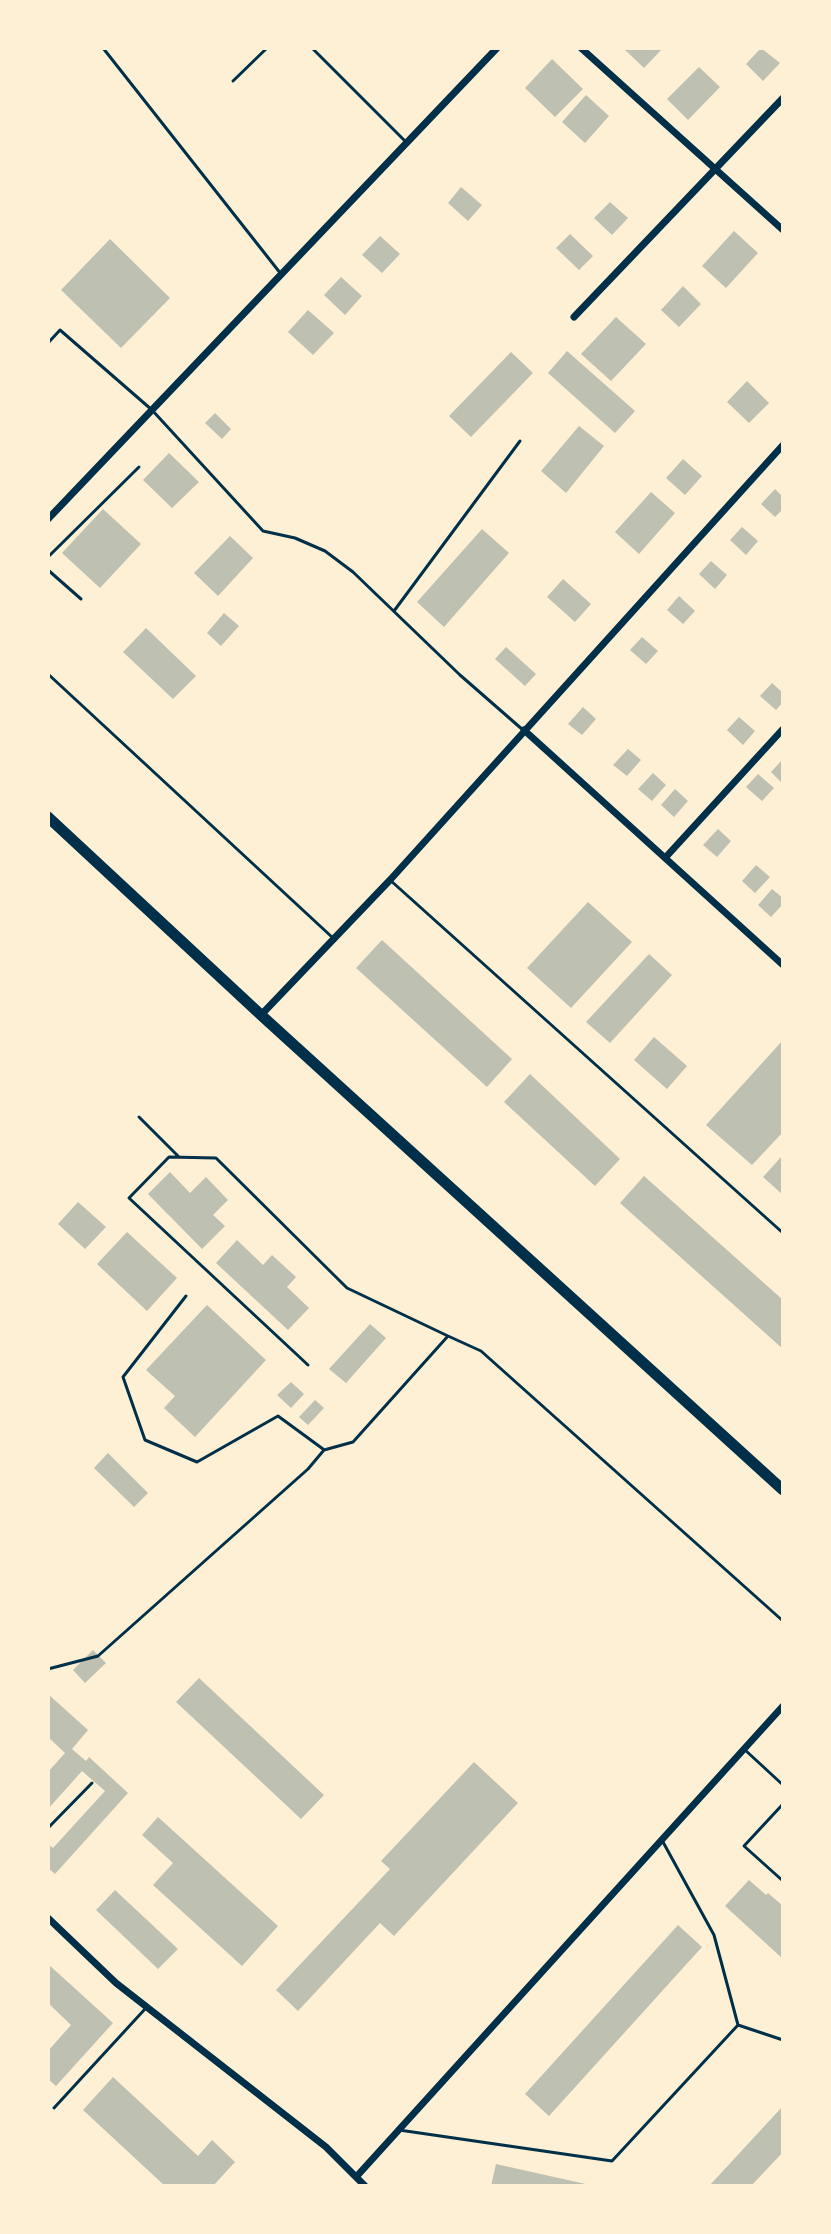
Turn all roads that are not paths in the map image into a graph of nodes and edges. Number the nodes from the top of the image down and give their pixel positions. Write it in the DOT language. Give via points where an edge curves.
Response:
graph roads {
  1 [pos="103,48"];
  2 [pos="267,48"];
  3 [pos="312,48"];
  4 [pos="497,48"];
  5 [pos="581,48"];
  6 [pos="233,81"];
  7 [pos="783,98"];
  8 [pos="407,143"];
  9 [pos="715,169"];
  10 [pos="783,230"];
  11 [pos="281,274"];
  12 [pos="574,317"];
  13 [pos="48,343"];
  14 [pos="152,410"];
  15 [pos="520,441"];
  16 [pos="783,445"];
  17 [pos="139,467"];
  18 [pos="48,519"];
  19 [pos="48,557"];
  20 [pos="48,570"];
  21 [pos="81,599"];
  22 [pos="394,611"];
  23 [pos="48,674"];
  24 [pos="783,729"];
  25 [pos="524,730"];
  26 [pos="48,817"];
  27 [pos="665,858"];
  28 [pos="390,880"];
  29 [pos="334,939"];
  30 [pos="783,965"];
  31 [pos="261,1015"];
  32 [pos="139,1117"];
  33 [pos="179,1157"];
  34 [pos="783,1233"];
  35 [pos="186,1296"];
  36 [pos="448,1336"];
  37 [pos="308,1365"];
  38 [pos="324,1450"];
  39 [pos="783,1490"];
  40 [pos="783,1621"];
  41 [pos="48,1669"];
  42 [pos="783,1706"];
  43 [pos="744,1749"];
  44 [pos="92,1783"];
  45 [pos="783,1785"];
  46 [pos="783,1804"];
  47 [pos="48,1828"];
  48 [pos="661,1839"];
  49 [pos="783,1881"];
  50 [pos="48,1918"];
  51 [pos="147,2006"];
  52 [pos="738,2025"];
  53 [pos="783,2040"];
  54 [pos="54,2108"];
  55 [pos="399,2130"];
  56 [pos="357,2176"];
  57 [pos="365,2186"];
  1 -- 11 [label="lane"];
  2 -- 6 [label="lane"];
  3 -- 8 [label="lane"];
  4 -- 8 [label="street"];
  5 -- 9 [label="street"];
  7 -- 9 [label="street"];
  8 -- 11 [label="street"];
  9 -- 10 [label="street"];
  9 -- 12 [label="street"];
  11 -- 14 [label="street"];
  13 -- 14 [label="lane" via="60,330"];
  14 -- 18 [label="street"];
  14 -- 22 [label="lane" via="263,531 325,551"];
  15 -- 22 [label="lane"];
  16 -- 25 [label="street"];
  17 -- 19 [label="lane"];
  20 -- 21 [label="lane"];
  22 -- 25 [label="lane"];
  23 -- 29 [label="lane"];
  24 -- 27 [label="street"];
  25 -- 27 [label="street"];
  25 -- 28 [label="street"];
  26 -- 31 [label="highway"];
  27 -- 30 [label="street"];
  28 -- 29 [label="street"];
  28 -- 34 [label="lane"];
  29 -- 31 [label="street"];
  31 -- 39 [label="highway"];
  32 -- 33 [label="lane"];
  33 -- 36 [label="lane" via="216,1158 347,1288"];
  33 -- 37 [label="lane" via="169,1157 129,1198"];
  35 -- 38 [label="lane" via="123,1377 145,1440 197,1462 278,1416"];
  36 -- 38 [label="lane" via="353,1442"];
  36 -- 40 [label="lane" via="481,1351"];
  38 -- 41 [label="lane" via="98,1656"];
  42 -- 43 [label="street"];
  43 -- 45 [label="lane"];
  43 -- 48 [label="street"];
  44 -- 47 [label="lane"];
  46 -- 49 [label="lane" via="744,1846"];
  48 -- 52 [label="lane" via="714,1935"];
  48 -- 55 [label="street"];
  50 -- 51 [label="street"];
  51 -- 54 [label="lane"];
  51 -- 56 [label="street"];
  52 -- 53 [label="lane"];
  52 -- 55 [label="lane" via="612,2161"];
  55 -- 56 [label="street"];
  56 -- 57 [label="street"];
}
